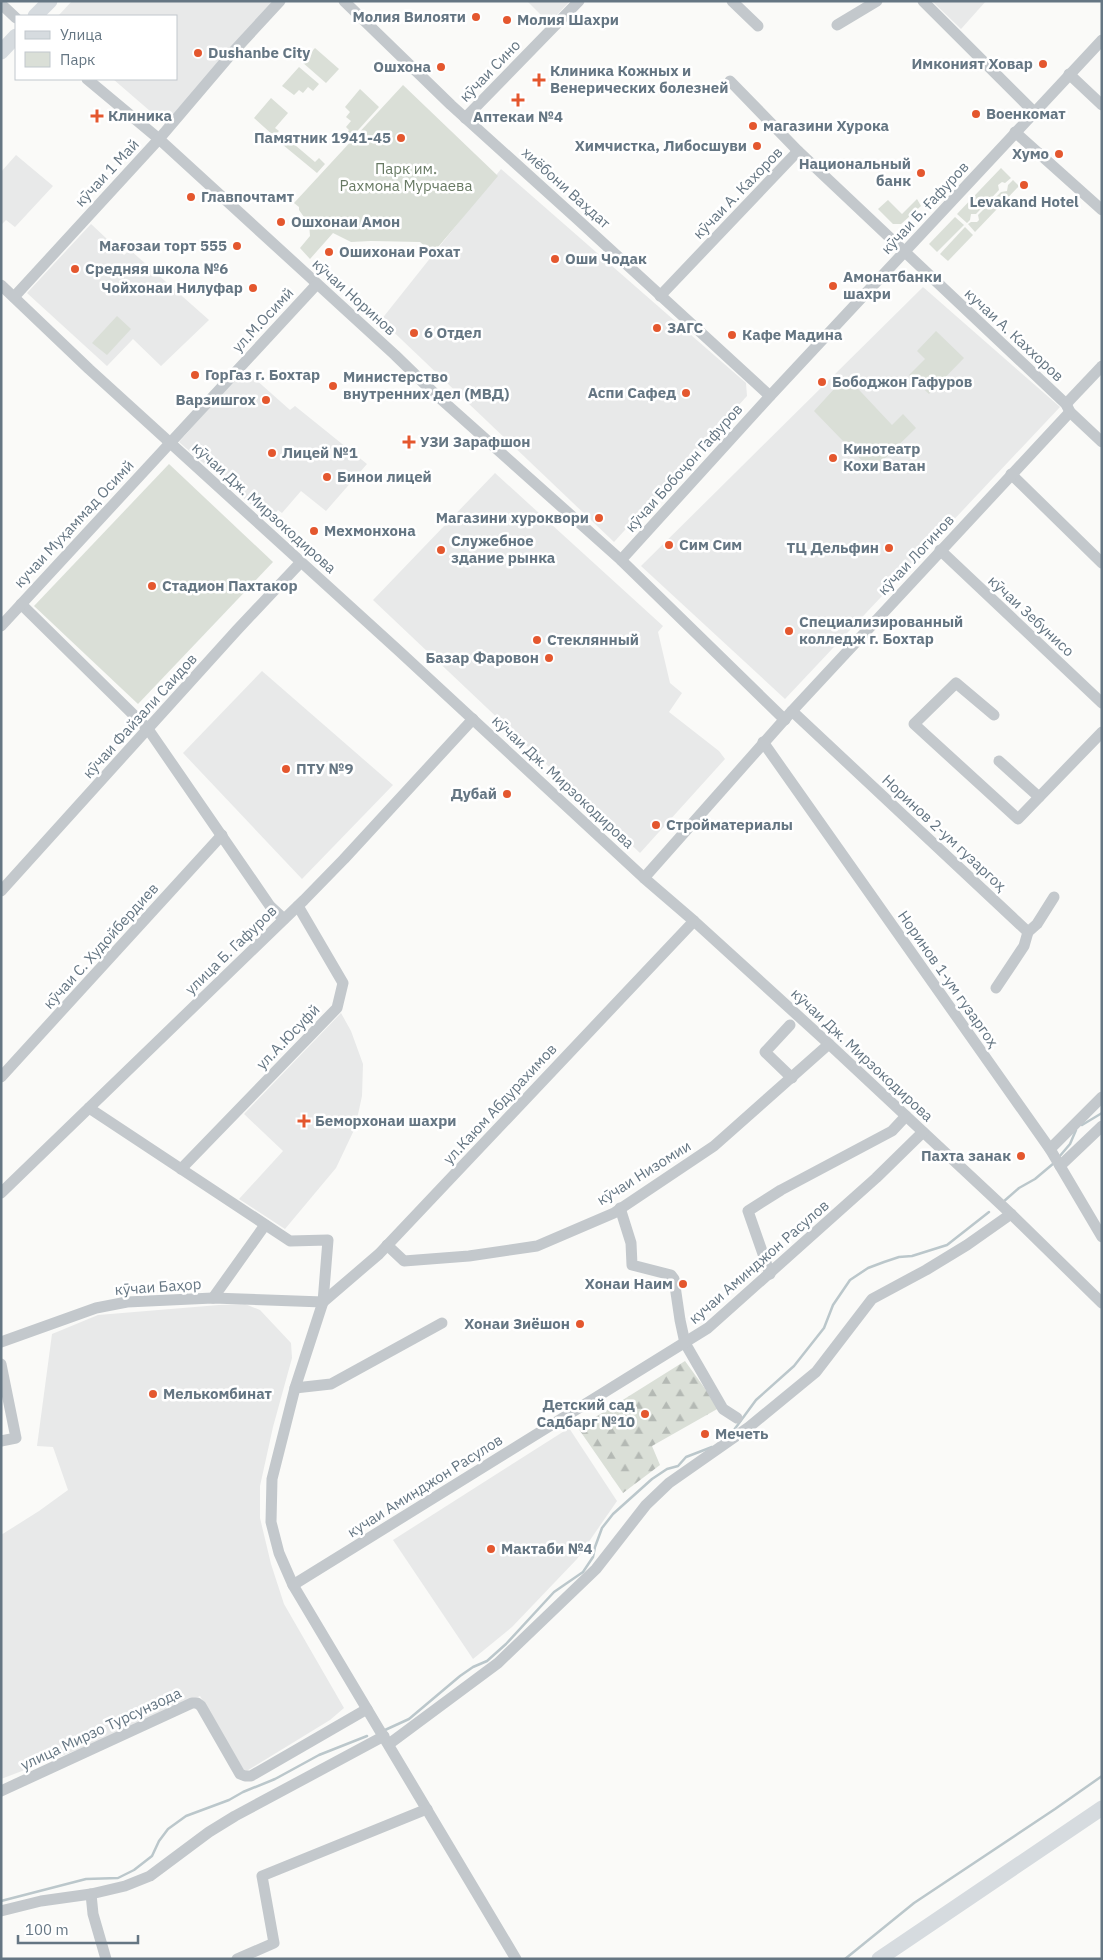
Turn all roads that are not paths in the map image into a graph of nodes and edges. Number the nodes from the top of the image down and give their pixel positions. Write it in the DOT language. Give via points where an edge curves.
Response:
graph roads {
  1 [pos="50,1"];
  2 [pos="280,1"];
  3 [pos="344,1"];
  4 [pos="579,1"];
  5 [pos="732,1"];
  6 [pos="877,1"];
  7 [pos="923,1"];
  8 [pos="1,4"];
  9 [pos="37,15"];
  10 [pos="15,17"];
  11 [pos="837,25"];
  12 [pos="758,26"];
  13 [pos="15,37"];
  14 [pos="1102,40"];
  15 [pos="1,52"];
  16 [pos="1069,74"];
  17 [pos="88,80"];
  18 [pos="730,81"];
  19 [pos="1102,105"];
  20 [pos="1034,112"];
  21 [pos="465,118"];
  22 [pos="1016,132"];
  23 [pos="159,139"];
  24 [pos="798,151"];
  25 [pos="1102,210"];
  26 [pos="904,252"];
  27 [pos="317,284"];
  28 [pos="1,285"];
  29 [pos="660,296"];
  30 [pos="14,297"];
  31 [pos="1102,366"];
  32 [pos="770,396"];
  33 [pos="1068,408"];
  34 [pos="170,442"];
  35 [pos="1102,442"];
  36 [pos="1011,474"];
  37 [pos="940,550"];
  38 [pos="621,560"];
  39 [pos="301,562"];
  40 [pos="1102,563"];
  41 [pos="21,604"];
  42 [pos="1,626"];
  43 [pos="1102,703"];
  44 [pos="789,715"];
  45 [pos="994,715"];
  46 [pos="473,719"];
  47 [pos="148,729"];
  48 [pos="1102,732"];
  49 [pos="764,742"];
  50 [pos="999,761"];
  51 [pos="1039,797"];
  52 [pos="222,835"];
  53 [pos="644,878"];
  54 [pos="1,891"];
  55 [pos="1054,897"];
  56 [pos="270,906"];
  57 [pos="298,906"];
  58 [pos="284,919"];
  59 [pos="694,921"];
  60 [pos="272,931"];
  61 [pos="1028,932"];
  62 [pos="996,988"];
  63 [pos="790,1025"];
  64 [pos="829,1044"];
  65 [pos="1,1077"];
  66 [pos="792,1078"];
  67 [pos="1102,1097"];
  68 [pos="88,1108"];
  69 [pos="906,1116"];
  70 [pos="1102,1126"];
  71 [pos="923,1132"];
  72 [pos="1055,1158"];
  73 [pos="181,1169"];
  74 [pos="1,1193"];
  75 [pos="620,1208"];
  76 [pos="1011,1214"];
  77 [pos="265,1225"];
  78 [pos="1102,1237"];
  79 [pos="387,1245"];
  80 [pos="770,1274"];
  81 [pos="212,1298"];
  82 [pos="323,1302"];
  83 [pos="1102,1303"];
  84 [pos="442,1323"];
  85 [pos="1,1342"];
  86 [pos="686,1343"];
  87 [pos="1,1364"];
  88 [pos="295,1388"];
  89 [pos="737,1418"];
  90 [pos="1,1441"];
  91 [pos="293,1585"];
  92 [pos="367,1709"];
  93 [pos="386,1740"];
  94 [pos="1,1791"];
  95 [pos="1102,1808"];
  96 [pos="427,1809"];
  97 [pos="92,1894"];
  98 [pos="1,1911"];
  99 [pos="106,1959"];
  100 [pos="237,1959"];
  101 [pos="516,1959"];
  102 [pos="879,1959"];
  1 -- 9 [label="main road"];
  2 -- 23 [label="street, кӯчаи 1 Май"];
  3 -- 21 [label="street, хиёбони Ваҳдат"];
  4 -- 21 [label="street, кӯчаи Сино"];
  5 -- 12 [label="street"];
  6 -- 11 [label="street"];
  7 -- 20 [label="street"];
  8 -- 10 [label="street"];
  13 -- 15 [label="main road"];
  14 -- 16 [label="street, кӯчаи Б. Ғафуров"];
  16 -- 19 [label="street"];
  16 -- 20 [label="street, кӯчаи Б. Ғафуров"];
  17 -- 23 [label="street, кӯчаи Норинов"];
  18 -- 24 [label="street"];
  20 -- 22 [label="street, кӯчаи Б. Ғафуров"];
  21 -- 29 [label="street, хиёбони Ваҳдат"];
  22 -- 25 [label="street"];
  22 -- 26 [label="street, кӯчаи Б. Ғафуров"];
  23 -- 27 [label="street, кӯчаи Норинов"];
  23 -- 30 [label="street, кӯчаи 1 Май"];
  24 -- 26 [label="street, кӯчаи А. Кахоров"];
  24 -- 29 [label="street, кӯчаи А. Кахоров"];
  26 -- 32 [label="street, кӯчаи Б. Ғафуров"];
  26 -- 33 [label="street, кучаи А. Каххоров"];
  27 -- 34 [label="street, ул.М.Осимй"];
  27 -- 38 [label="street, кӯчаи Норинов"];
  28 -- 30 [label="street, кӯчаи Дж. Мирзокодирова"];
  29 -- 32 [label="street, хиёбони Ваҳдат"];
  30 -- 34 [label="street, кӯчаи Дж. Мирзокодирова"];
  31 -- 33 [label="street, кӯчаи Логинов"];
  32 -- 38 [label="street, кӯчаи Бобоҷон Гафуров"];
  33 -- 35 [label="street, кучаи А. Каххоров"];
  33 -- 36 [label="street, кӯчаи Логинов"];
  34 -- 39 [label="street, кӯчаи Дж. Мирзокодирова"];
  34 -- 41 [label="street, кучаи Муҳаммад Осимй"];
  36 -- 37 [label="street, кӯчаи Логинов"];
  36 -- 40 [label="street"];
  37 -- 43 [label="street, кӯчаи Зебунисо"];
  37 -- 44 [label="street, кӯчаи Логинов"];
  38 -- 44 [label="street, кӯчаи Норинов"];
  39 -- 46 [label="street, кӯчаи Дж. Мирзокодирова"];
  39 -- 47 [label="street, кӯчаи Файзали Саидов"];
  41 -- 42 [label="street, кучаи Муҳаммад Осимй"];
  41 -- 47 [label="street"];
  44 -- 49 [label="street, кӯчаи Логинов"];
  44 -- 61 [label="street, Норинов 2-ум гузаргоҳ"];
  45 -- 51 [label="street" via="956,683 914,724 1018,819"];
  46 -- 53 [label="street, кӯчаи Дж. Мирзокодирова"];
  46 -- 57 [label="street, улица Б. Гафуров"];
  47 -- 52 [label="street"];
  47 -- 54 [label="street, кӯчаи Файзали Саидов"];
  48 -- 51 [label="street"];
  49 -- 53 [label="street"];
  49 -- 72 [label="street, Норинов 1-ум гузаргоҳ"];
  50 -- 51 [label="street"];
  52 -- 56 [label="street"];
  52 -- 65 [label="street, кӯчаи С. Худойбердиев"];
  53 -- 59 [label="street, кӯчаи Дж. Мирзокодирова"];
  55 -- 61 [label="street"];
  56 -- 58 [label="street"];
  56 -- 60 [label="street"];
  57 -- 58 [label="street, улица Б. Гафуров"];
  57 -- 73 [label="street, ул.А.Юсуфй" via="342,983 337,1008"];
  58 -- 60 [label="street, улица Б. Гафуров"];
  59 -- 64 [label="street, кӯчаи Дж. Мирзокодирова"];
  59 -- 79 [label="street, ул.Каюм Абдурахимов"];
  60 -- 68 [label="street, улица Б. Гафуров"];
  61 -- 62 [label="street" via="1024,946"];
  63 -- 66 [label="street" via="765,1052"];
  64 -- 66 [label="street, кӯчаи Низомии"];
  64 -- 69 [label="street, кӯчаи Дж. Мирзокодирова"];
  66 -- 75 [label="street, кӯчаи Низомии" via="714,1146"];
  67 -- 72 [label="street"];
  68 -- 73 [label="street"];
  68 -- 74 [label="street, улица Б. Гафуров"];
  69 -- 71 [label="street, кӯчаи Дж. Мирзокодирова"];
  69 -- 80 [label="street" via="892,1131 748,1211"];
  70 -- 72 [label="street"];
  71 -- 76 [label="street, кӯчаи Дж. Мирзокодирова"];
  71 -- 80 [label="street, кучаи Аминджон Расулов"];
  72 -- 78 [label="street, Норинов 1-ум гузаргоҳ"];
  73 -- 77 [label="street"];
  75 -- 79 [label="street, кӯчаи Низомии" via="537,1246 404,1261"];
  75 -- 86 [label="street" via="631,1243 632,1265 671,1275 674,1279"];
  76 -- 83 [label="street, кӯчаи Дж. Мирзокодирова"];
  76 -- 93 [label="street" via="967,1245 872,1299 816,1372 749,1427 669,1483 646,1505 596,1569 498,1663"];
  77 -- 81 [label="street"];
  77 -- 82 [label="street" via="290,1241 328,1240"];
  79 -- 82 [label="street, ул.Каюм Абдурахимов"];
  80 -- 86 [label="street, кучаи Аминджон Расулов" via="720,1320"];
  81 -- 82 [label="street, кӯчаи Баҳор"];
  81 -- 85 [label="street, кӯчаи Баҳор" via="127,1302 96,1308"];
  82 -- 88 [label="street"];
  84 -- 88 [label="street" via="331,1384"];
  86 -- 89 [label="street" via="724,1409"];
  86 -- 91 [label="street, кучаи Аминджон Расулов"];
  87 -- 90 [label="street" via="16,1438"];
  88 -- 91 [label="street" via="272,1479 271,1522 279,1553"];
  91 -- 92 [label="street"];
  92 -- 93 [label="street"];
  92 -- 94 [label="street, улица Мирзо Турсунзода" via="251,1776 245,1776 240,1774 200,1706 192,1703"];
  93 -- 96 [label="street"];
  93 -- 97 [label="street" via="235,1816 150,1876"];
  95 -- 102 [label="main road"];
  96 -- 100 [label="street" via="262,1876 274,1943"];
  96 -- 101 [label="street"];
  97 -- 98 [label="street"];
  97 -- 99 [label="street"];
}
